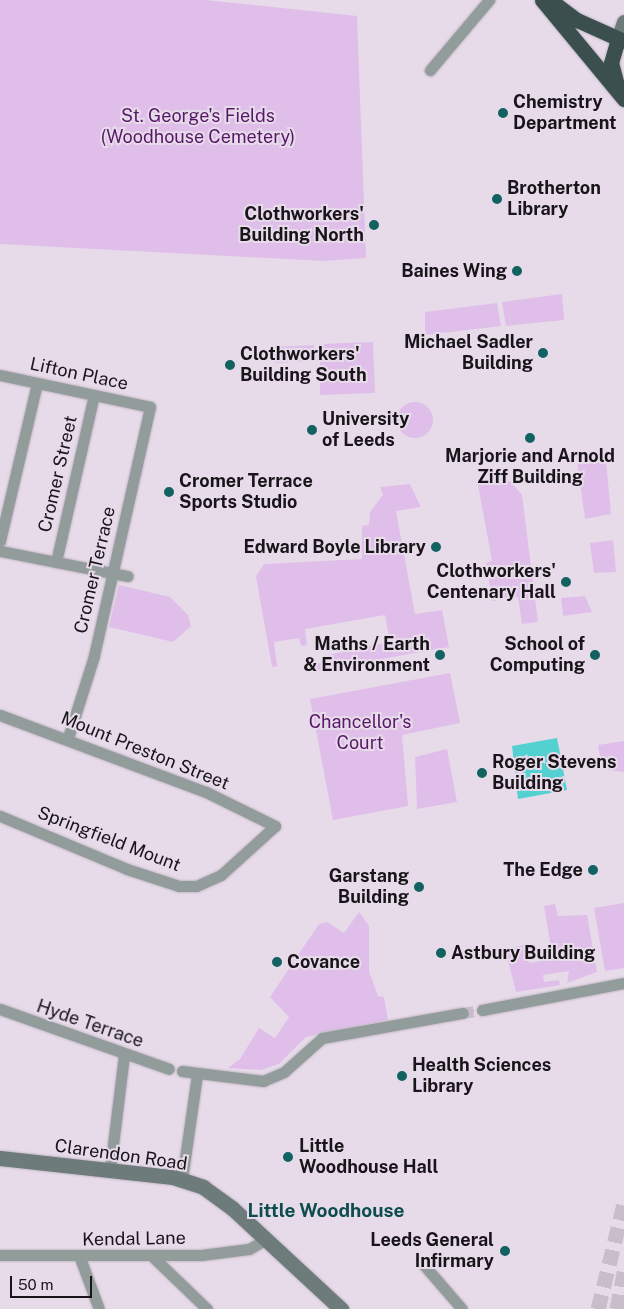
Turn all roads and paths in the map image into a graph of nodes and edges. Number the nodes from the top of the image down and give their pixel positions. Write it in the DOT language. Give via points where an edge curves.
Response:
graph roads {
  1 [pos="489,0"];
  2 [pos="542,0"];
  3 [pos="550,0"];
  4 [pos="624,22"];
  5 [pos="622,39"];
  6 [pos="584,45"];
  7 [pos="430,70"];
  8 [pos="617,84"];
  9 [pos="624,99"];
  10 [pos="0,375"];
  11 [pos="37,382"];
  12 [pos="94,394"];
  13 [pos="150,407"];
  14 [pos="0,541"];
  15 [pos="0,551"];
  16 [pos="56,562"];
  17 [pos="112,574"];
  18 [pos="128,576"];
  19 [pos="0,715"];
  20 [pos="68,738"];
  21 [pos="0,816"];
  22 [pos="275,826"];
  23 [pos="624,983"];
  24 [pos="0,1009"];
  25 [pos="482,1010"];
  26 [pos="463,1013"];
  27 [pos="124,1055"];
  28 [pos="170,1070"];
  29 [pos="182,1071"];
  30 [pos="197,1075"];
  31 [pos="0,1158"];
  32 [pos="110,1169"];
  33 [pos="182,1179"];
  34 [pos="266,1239"];
  35 [pos="0,1255"];
  36 [pos="153,1257"];
  37 [pos="80,1258"];
  38 [pos="424,1265"];
  39 [pos="100,1309"];
  40 [pos="207,1309"];
  41 [pos="341,1309"];
  42 [pos="462,1309"];
  1 -- 7 [label="street"];
  2 -- 6 [label="highway" via="545,8"];
  3 -- 5 [label="highway" via="577,20"];
  4 -- 5 [label="street"];
  5 -- 6 [label="highway" via="599,50"];
  5 -- 8 [label="highway" via="611,63"];
  6 -- 8 [label="highway"];
  8 -- 9 [label="highway"];
  10 -- 11 [label="street, Lifton Place"];
  11 -- 12 [label="street, Lifton Place"];
  11 -- 14 [label="street"];
  12 -- 13 [label="street, Lifton Place"];
  12 -- 16 [label="street, Cromer Street"];
  13 -- 17 [label="street, Cromer Terrace"];
  15 -- 16 [label="street"];
  16 -- 17 [label="street"];
  17 -- 18 [label="street"];
  17 -- 20 [label="street, Cromer Terrace" via="94,656"];
  19 -- 20 [label="street, Mount Preston Street"];
  20 -- 22 [label="street, Mount Preston Street" via="206,792"];
  21 -- 22 [label="street, Springfield Mount" via="127,869 179,886 196,886 221,875"];
  23 -- 25 [label="street"];
  24 -- 27 [label="street, Hyde Terrace"];
  26 -- 30 [label="street" via="337,1033 312,1043 284,1072 263,1081"];
  27 -- 28 [label="street, Hyde Terrace"];
  27 -- 32 [label="street"];
  29 -- 30 [label="street"];
  30 -- 33 [label="street"];
  31 -- 32 [label="street, Clarendon Road"];
  32 -- 33 [label="street, Clarendon Road"];
  33 -- 34 [label="street, Clarendon Road" via="219,1197"];
  34 -- 36 [label="street, Kendal Lane" via="249,1249"];
  34 -- 41 [label="street, Clarendon Road"];
  35 -- 37 [label="street, Kendal Lane"];
  36 -- 37 [label="street, Kendal Lane"];
  36 -- 40 [label="street"];
  37 -- 39 [label="street"];
  38 -- 42 [label="street"];
}
